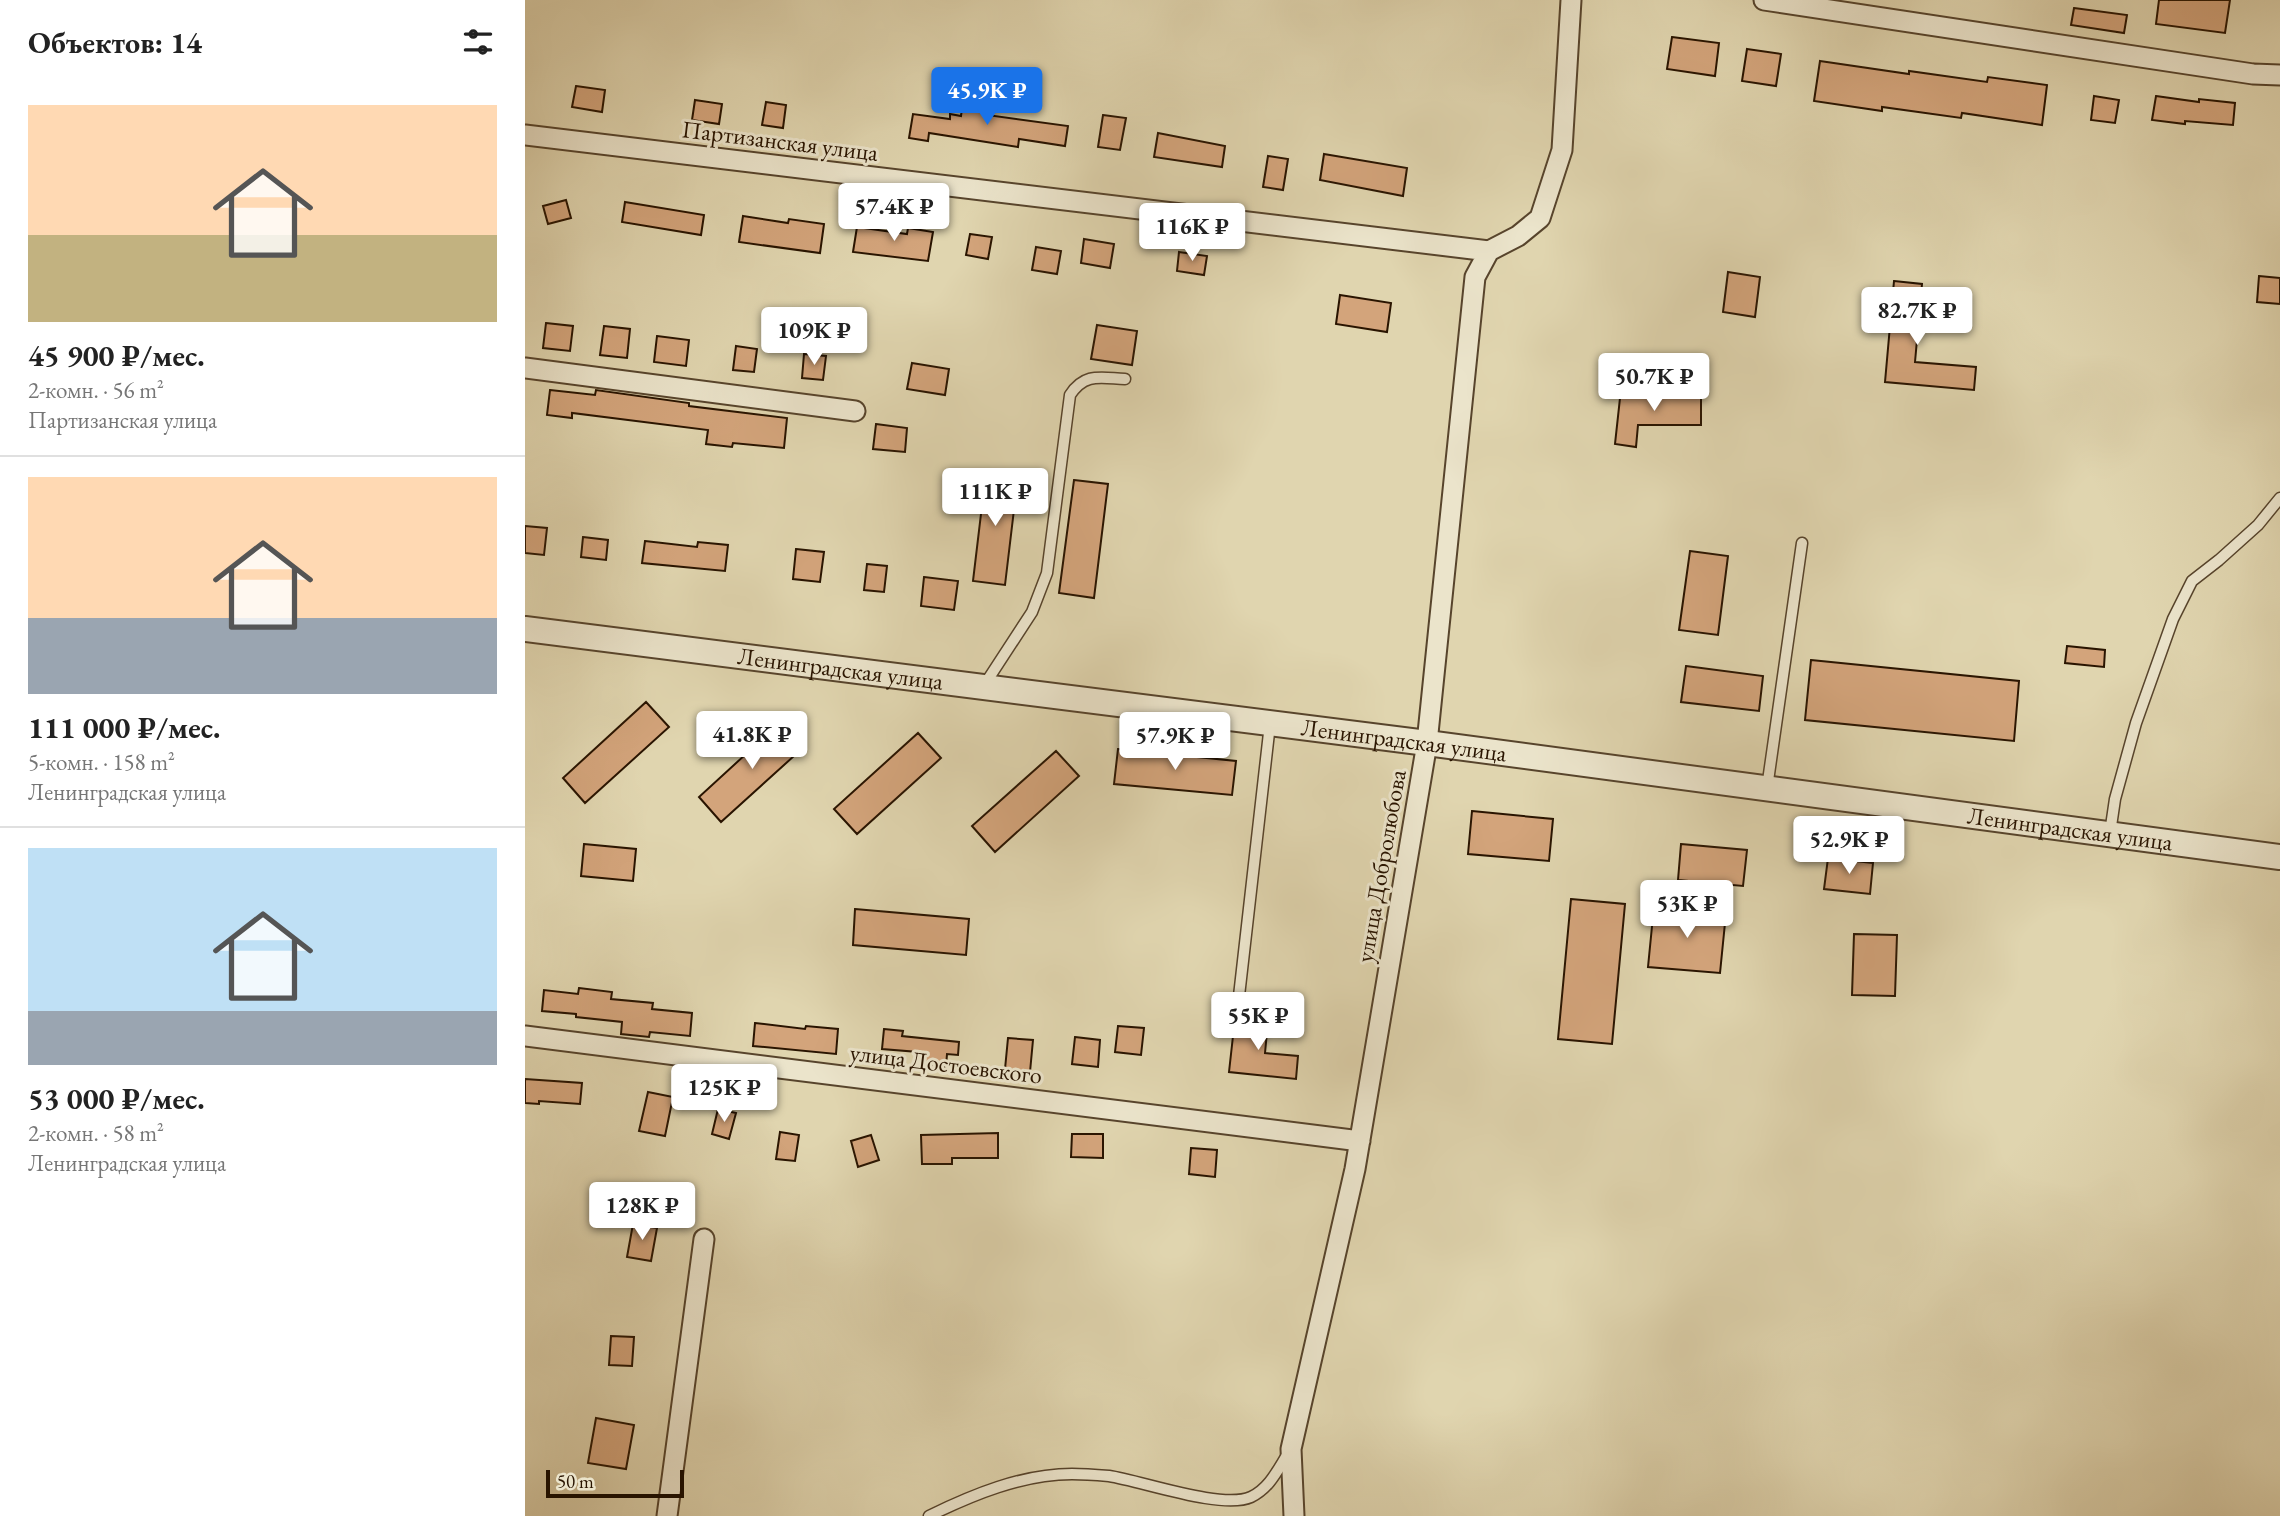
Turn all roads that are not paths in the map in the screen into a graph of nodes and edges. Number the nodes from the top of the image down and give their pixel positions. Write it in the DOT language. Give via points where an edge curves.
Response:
graph roads {
  1 [pos="1571,0"];
  2 [pos="1764,0"];
  3 [pos="2280,75"];
  4 [pos="525,135"];
  5 [pos="1489,251"];
  6 [pos="525,368"];
  7 [pos="1125,379"];
  8 [pos="855,411"];
  9 [pos="2280,498"];
  10 [pos="1802,543"];
  11 [pos="525,629"];
  12 [pos="983,687"];
  13 [pos="1270,724"];
  14 [pos="1427,743"];
  15 [pos="1767,789"];
  16 [pos="2110,835"];
  17 [pos="2280,858"];
  18 [pos="1239,996"];
  19 [pos="525,1036"];
  20 [pos="1360,1141"];
  21 [pos="704,1239"];
  22 [pos="1291,1449"];
  23 [pos="667,1516"];
  24 [pos="929,1516"];
  25 [pos="1294,1516"];
  1 -- 5 [label="street" via="1562,150 1550,188 1540,218"];
  2 -- 3 [label="street"];
  4 -- 5 [label="street, Партизанская улица"];
  5 -- 14 [label="street, улица Добролюбова" via="1475,277"];
  6 -- 8 [label="street"];
  7 -- 12 [label="lane" via="1093,377 1078,383 1070,395 1047,573 1032,612"];
  9 -- 16 [label="lane" via="2258,526 2192,581 2173,619 2136,723"];
  10 -- 15 [label="lane"];
  11 -- 12 [label="street, Ленинградская улица"];
  12 -- 13 [label="street, Ленинградская улица"];
  13 -- 14 [label="street, Ленинградская улица"];
  13 -- 18 [label="lane"];
  14 -- 15 [label="street, Ленинградская улица"];
  14 -- 20 [label="street, улица Добролюбова"];
  15 -- 16 [label="street, Ленинградская улица"];
  16 -- 17 [label="street, Ленинградская улица"];
  19 -- 20 [label="street, улица Достоевского"];
  20 -- 22 [label="street, улица Добролюбова"];
  21 -- 23 [label="street"];
  22 -- 24 [label="lane" via="1266,1487 1249,1498 1221,1499 1109,1476 1070,1474 973,1494"];
  22 -- 25 [label="street, улица Добролюбова"];
}
